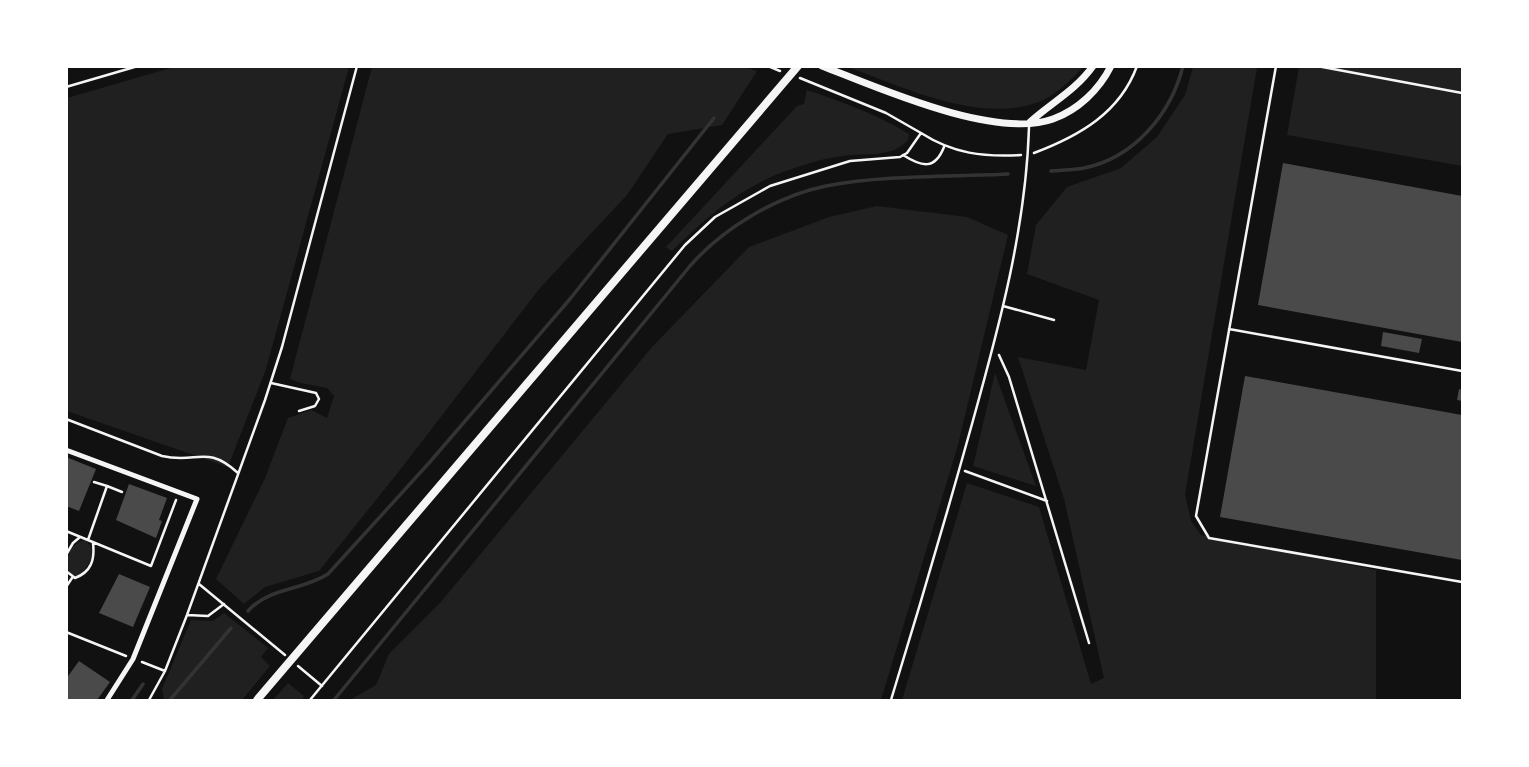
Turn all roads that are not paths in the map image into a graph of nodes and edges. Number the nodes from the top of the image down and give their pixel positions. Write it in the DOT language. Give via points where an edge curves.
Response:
graph roads {
  1 [pos="798,66"];
  2 [pos="822,66"];
  3 [pos="1093,66"];
  4 [pos="1111,66"];
  5 [pos="1276,66"];
  6 [pos="1317,66"];
  7 [pos="1462,93"];
  8 [pos="1029,123"];
  9 [pos="1003,306"];
  10 [pos="1054,320"];
  11 [pos="1229,329"];
  12 [pos="1462,371"];
  13 [pos="66,450"];
  14 [pos="1462,582"];
  15 [pos="107,701"];
  16 [pos="257,701"];
  17 [pos="891,701"];
  1 -- 16 [label="main road"];
  2 -- 8 [label="street" via="972,118"];
  3 -- 8 [label="street" via="1082,81"];
  4 -- 8 [label="street" via="1093,93 1071,110 1052,120"];
  5 -- 11 [label="lane"];
  6 -- 7 [label="lane"];
  8 -- 9 [label="lane" via="1023,197"];
  9 -- 10 [label="lane"];
  9 -- 17 [label="lane"];
  11 -- 12 [label="lane"];
  11 -- 14 [label="lane" via="1196,516 1209,538"];
  13 -- 15 [label="street" via="197,499 133,659"];
}
